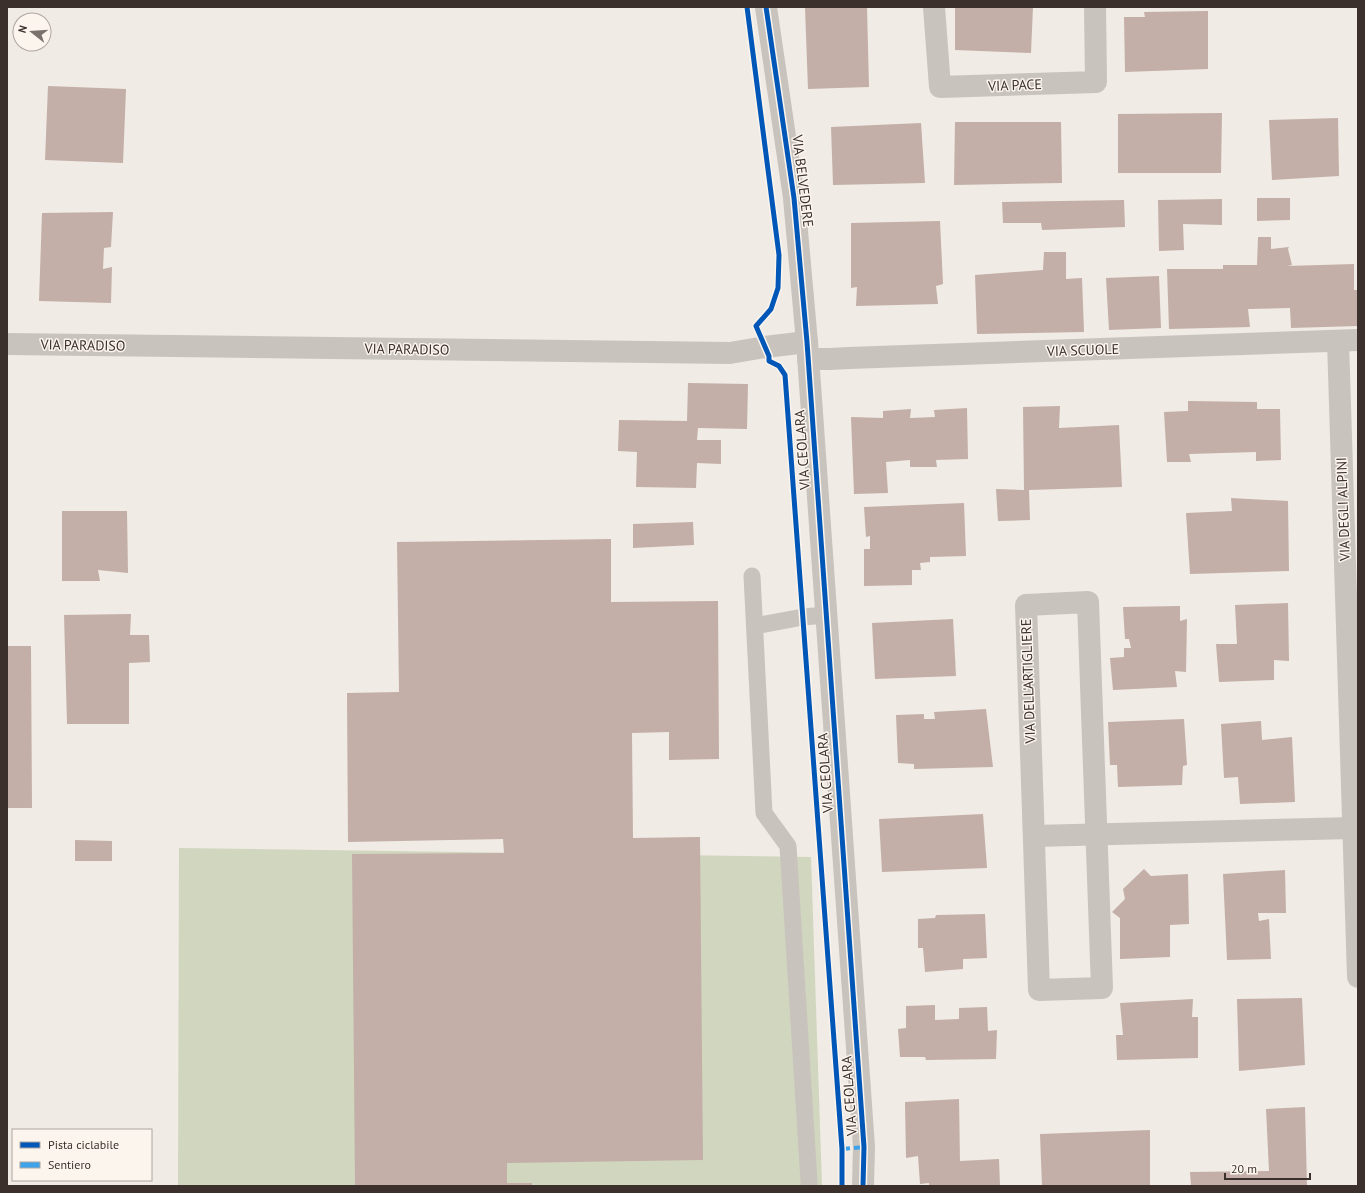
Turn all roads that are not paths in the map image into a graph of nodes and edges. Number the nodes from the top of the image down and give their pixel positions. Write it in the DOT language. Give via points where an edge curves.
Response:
graph roads {
  1 [pos="766,7"];
  2 [pos="934,7"];
  3 [pos="1096,7"];
  4 [pos="1348,341"];
  5 [pos="7,344"];
  6 [pos="807,350"];
  7 [pos="752,576"];
  8 [pos="826,615"];
  9 [pos="754,626"];
  10 [pos="1353,677"];
  11 [pos="1353,828"];
  12 [pos="1097,834"];
  13 [pos="1034,836"];
  14 [pos="1358,977"];
  15 [pos="809,1186"];
  16 [pos="863,1186"];
  1 -- 6 [label="street, VIA BELVEDERE" via="794,198"];
  2 -- 3 [label="street, VIA PACE" via="940,87 1096,82"];
  4 -- 6 [label="street, VIA SCUOLE" via="830,359"];
  4 -- 10 [label="street, VIA DEGLI ALPINI"];
  5 -- 6 [label="street, VIA PARADISO" via="730,353 765,347"];
  6 -- 8 [label="street, VIA CEOLARA"];
  7 -- 9 [label="lane"];
  8 -- 9 [label="lane"];
  8 -- 16 [label="street, VIA CEOLARA" via="864,1147"];
  9 -- 15 [label="lane" via="764,813 788,846"];
  10 -- 11 [label="street, VIA DEGLI ALPINI"];
  11 -- 12 [label="street"];
  11 -- 14 [label="street, VIA DEGLI ALPINI"];
  12 -- 13 [label="street"];
  12 -- 13 [label="street, VIA DELL'ARTIGLIERE" via="1102,988 1039,990"];
  12 -- 13 [label="street, VIA DELL'ARTIGLIERE" via="1088,602 1026,605"];
}
